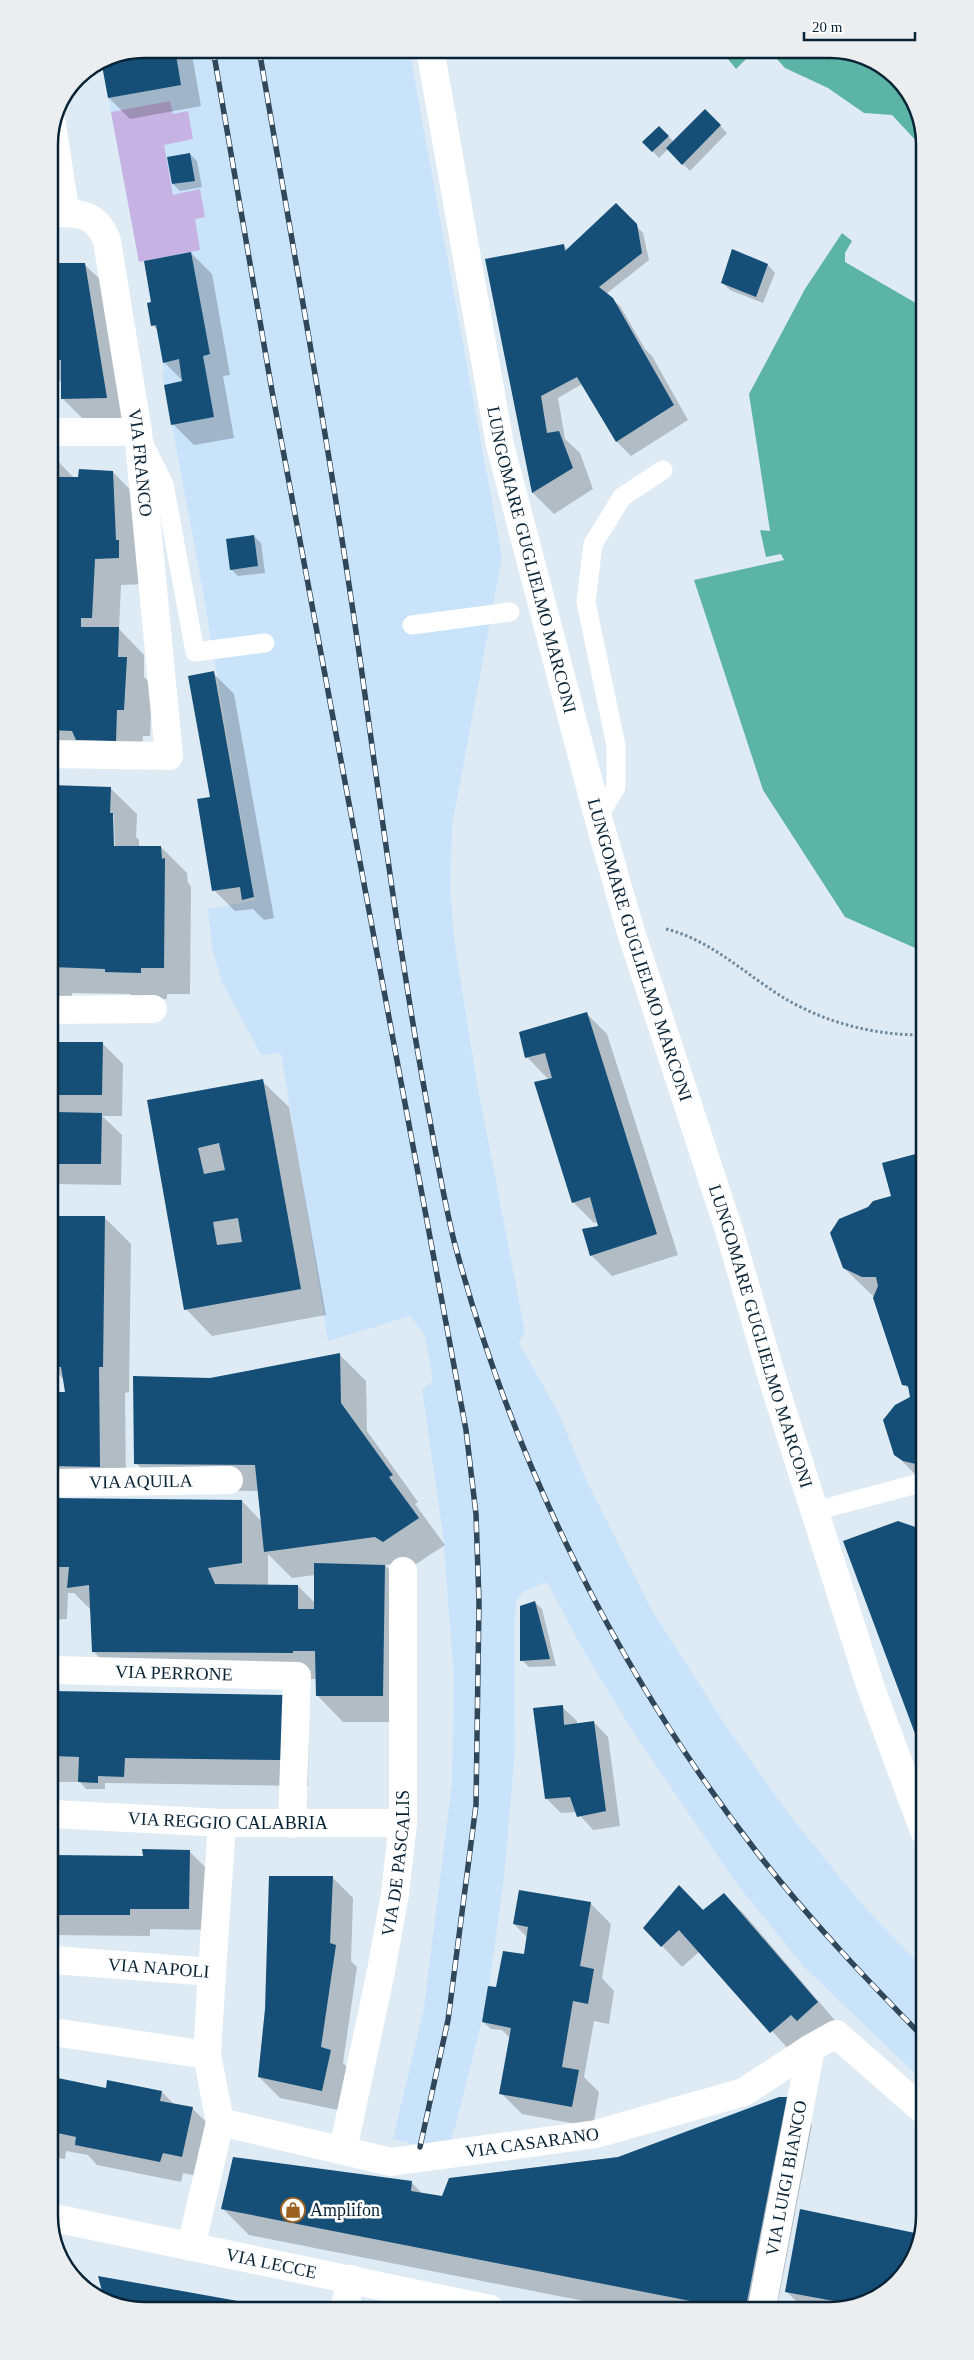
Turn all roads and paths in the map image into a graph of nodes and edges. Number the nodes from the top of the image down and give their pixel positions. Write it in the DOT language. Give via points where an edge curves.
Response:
graph roads {
  1 [pos="432,58"];
  2 [pos="58,179"];
  3 [pos="60,213"];
  4 [pos="58,432"];
  5 [pos="138,432"];
  6 [pos="663,470"];
  7 [pos="510,612"];
  8 [pos="412,625"];
  9 [pos="265,643"];
  10 [pos="58,754"];
  11 [pos="598,817"];
  12 [pos="630,928"];
  13 [pos="153,1009"];
  14 [pos="58,1010"];
  15 [pos="916,1035"];
  16 [pos="229,1480"];
  17 [pos="58,1483"];
  18 [pos="916,1484"];
  19 [pos="815,1511"];
  20 [pos="403,1571"];
  21 [pos="58,1670"];
  22 [pos="916,1809"];
  23 [pos="58,1814"];
  24 [pos="222,1823"];
  25 [pos="292,1824"];
  26 [pos="403,1824"];
  27 [pos="58,1960"];
  28 [pos="212,1972"];
  29 [pos="58,2033"];
  30 [pos="810,2048"];
  31 [pos="207,2055"];
  32 [pos="916,2104"];
  33 [pos="220,2122"];
  34 [pos="343,2150"];
  35 [pos="58,2219"];
  36 [pos="192,2247"];
  37 [pos="351,2279"];
  38 [pos="346,2302"];
  39 [pos="458,2302"];
  40 [pos="763,2302"];
  1 -- 11 [label="street, LUNGOMARE GUGLIELMO MARCONI" via="500,445"];
  2 -- 3 [label="lane"];
  3 -- 5 [label="street, VIA FRANCO" via="88,216 103,230 107,241"];
  4 -- 5 [label="street"];
  5 -- 9 [label="lane" via="164,484 195,652"];
  5 -- 10 [label="street, VIA FRANCO" via="169,756"];
  6 -- 11 [label="lane" via="622,497 593,544 581,603 616,746 616,787"];
  7 -- 8 [label="lane"];
  11 -- 12 [label="street, LUNGOMARE GUGLIELMO MARCONI"];
  12 -- 15 [label="path" via="652,926 682,933 713,948 785,998 838,1024 892,1035"];
  12 -- 19 [label="street, LUNGOMARE GUGLIELMO MARCONI" via="729,1230"];
  13 -- 14 [label="street"];
  16 -- 17 [label="street, VIA AQUILA"];
  18 -- 19 [label="lane"];
  19 -- 22 [label="street, LUNGOMARE GUGLIELMO MARCONI" via="871,1688"];
  20 -- 26 [label="street, VIA DE PASCALIS"];
  21 -- 25 [label="street, VIA PERRONE" via="297,1676"];
  23 -- 24 [label="street, VIA REGGIO CALABRIA"];
  24 -- 25 [label="street, VIA REGGIO CALABRIA"];
  24 -- 28 [label="street"];
  25 -- 26 [label="street, VIA REGGIO CALABRIA"];
  26 -- 34 [label="street, VIA DE PASCALIS" via="395,1894"];
  27 -- 28 [label="street, VIA NAPOLI"];
  28 -- 31 [label="street, VIA NAPOLI"];
  29 -- 31 [label="street"];
  30 -- 32 [label="street, VIA CASARANO" via="836,2034"];
  30 -- 34 [label="street, VIA CASARANO" via="744,2092 596,2134 391,2162"];
  30 -- 40 [label="street, VIA LUIGI BIANCO"];
  31 -- 33 [label="street, VIA NAPOLI"];
  33 -- 34 [label="street, VIA CASARANO"];
  33 -- 36 [label="street"];
  35 -- 36 [label="street, VIA LECCE"];
  36 -- 37 [label="street, VIA LECCE"];
  37 -- 38 [label="street"];
  37 -- 39 [label="street, VIA LECCE"];
}
